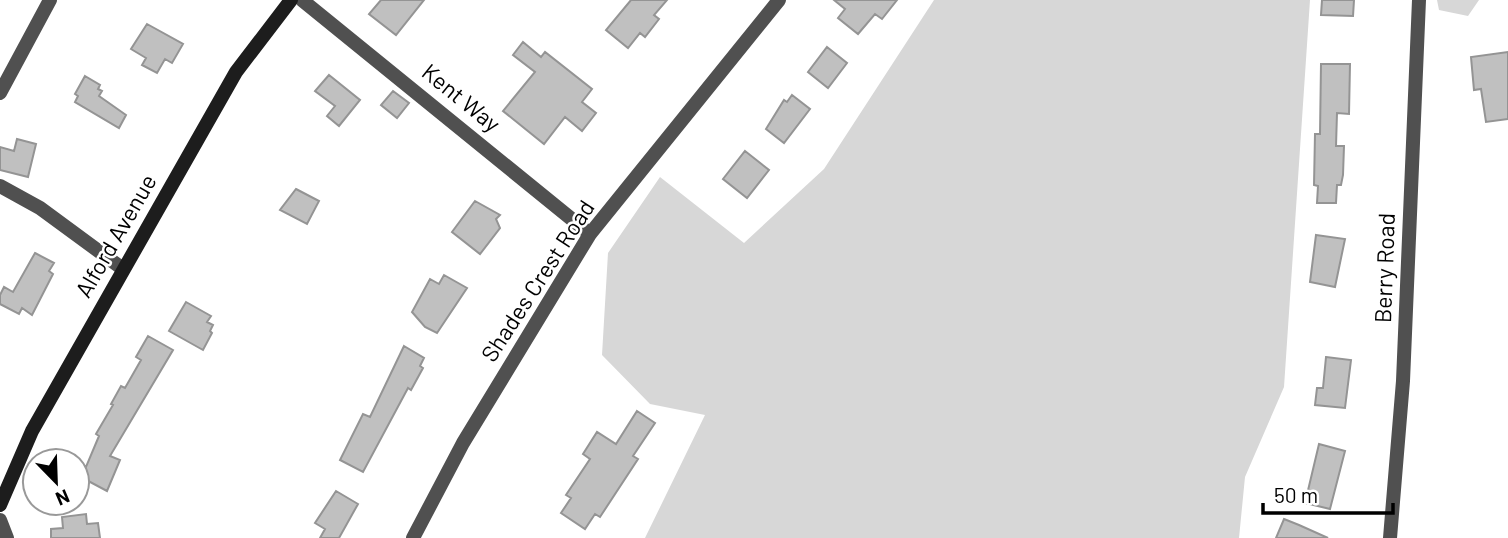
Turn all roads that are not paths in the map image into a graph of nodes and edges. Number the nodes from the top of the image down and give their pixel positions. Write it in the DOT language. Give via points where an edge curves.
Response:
graph roads {
  1 [pos="50,0"];
  2 [pos="291,0"];
  3 [pos="302,0"];
  4 [pos="779,0"];
  5 [pos="1419,0"];
  6 [pos="0,93"];
  7 [pos="0,186"];
  8 [pos="590,234"];
  9 [pos="123,269"];
  10 [pos="0,505"];
  11 [pos="0,520"];
  12 [pos="7,538"];
  13 [pos="413,538"];
  14 [pos="1390,538"];
  1 -- 6 [label="street"];
  2 -- 9 [label="street, Alford Avenue" via="236,72"];
  3 -- 8 [label="street, Kent Way"];
  4 -- 8 [label="street, Shades Crest Road"];
  5 -- 14 [label="street, Berry Road" via="1403,381"];
  7 -- 9 [label="street" via="40,208"];
  8 -- 13 [label="street, Shades Crest Road" via="463,443"];
  9 -- 10 [label="street, Alford Avenue" via="32,430"];
  11 -- 12 [label="street"];
}
